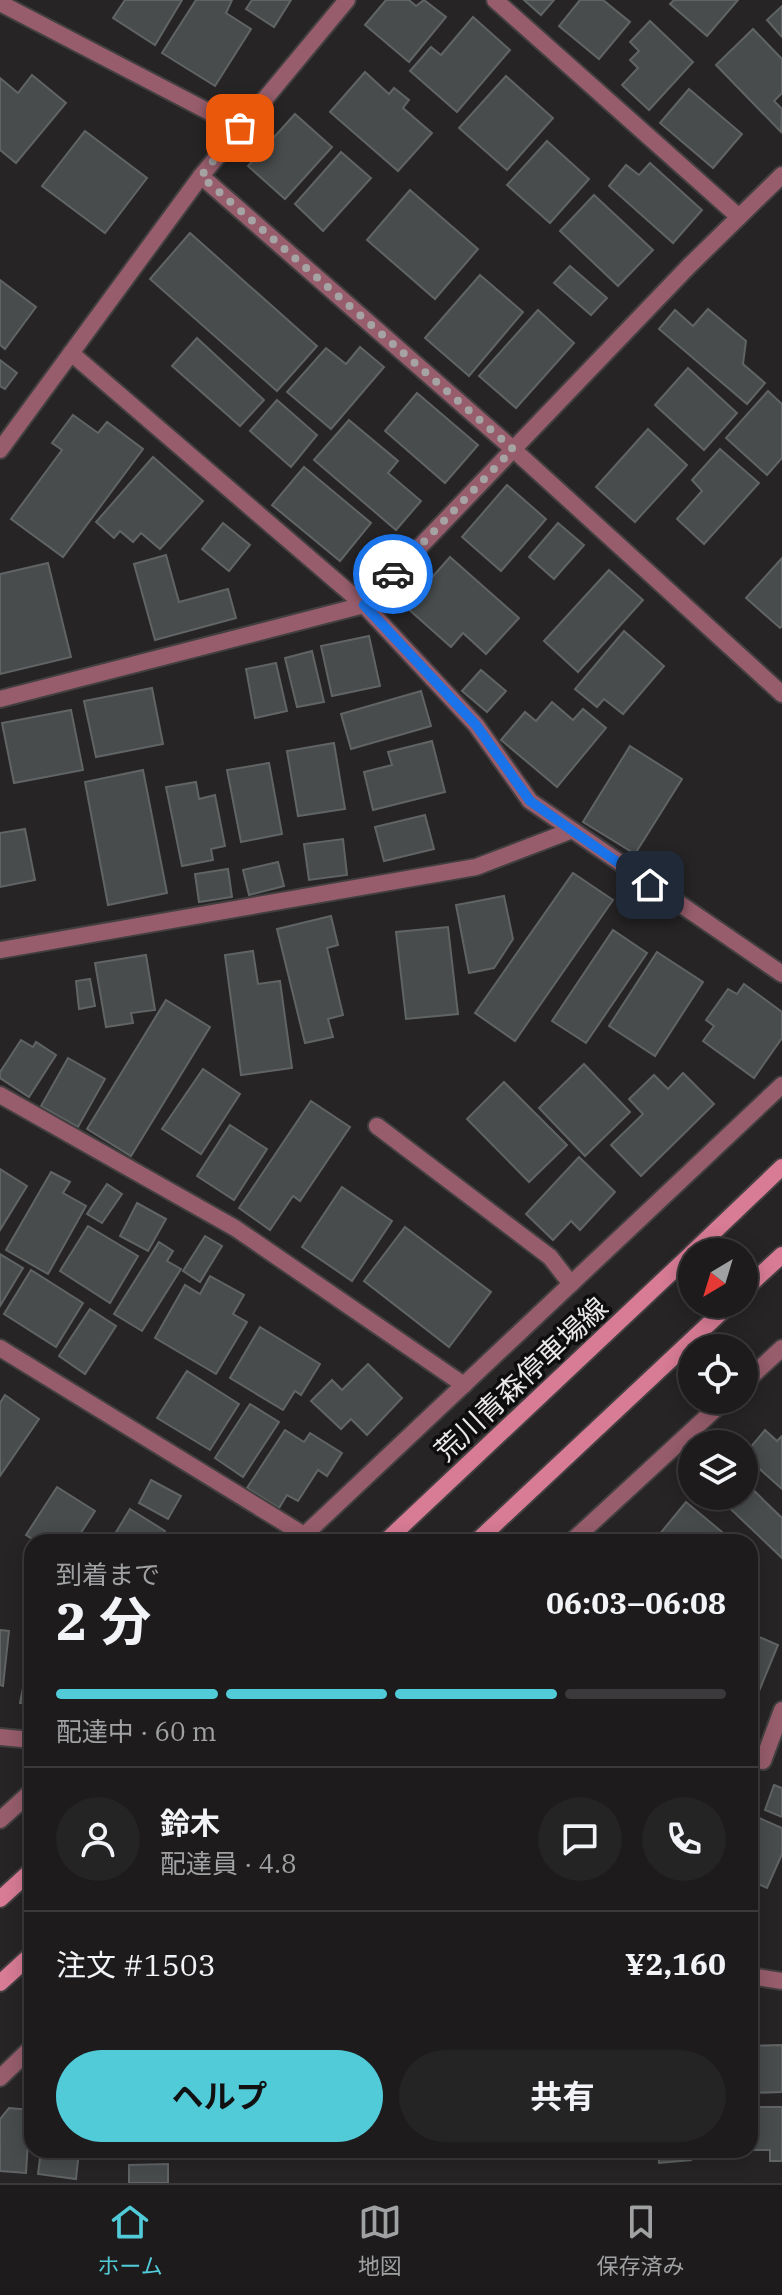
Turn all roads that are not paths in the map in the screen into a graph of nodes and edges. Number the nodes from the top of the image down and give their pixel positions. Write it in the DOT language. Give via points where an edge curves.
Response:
graph roads {
  1 [pos="347,0"];
  2 [pos="495,0"];
  3 [pos="0,3"];
  4 [pos="240,128"];
  5 [pos="782,175"];
  6 [pos="201,176"];
  7 [pos="739,217"];
  8 [pos="71,353"];
  9 [pos="513,449"];
  10 [pos="0,450"];
  11 [pos="364,605"];
  12 [pos="782,694"];
  13 [pos="0,699"];
  14 [pos="570,831"];
  15 [pos="0,950"];
  16 [pos="782,974"];
  17 [pos="782,1085"];
  18 [pos="0,1095"];
  19 [pos="377,1126"];
  20 [pos="782,1167"];
  21 [pos="709,1238"];
  22 [pos="782,1255"];
  23 [pos="678,1267"];
  24 [pos="758,1277"];
  25 [pos="571,1284"];
  26 [pos="715,1318"];
  27 [pos="0,1348"];
  28 [pos="782,1348"];
  29 [pos="758,1370"];
  30 [pos="464,1385"];
  31 [pos="710,1414"];
  32 [pos="293,1534"];
  33 [pos="306,1534"];
  34 [pos="394,1534"];
  35 [pos="485,1534"];
  36 [pos="580,1534"];
  37 [pos="782,1710"];
  38 [pos="0,1737"];
  39 [pos="24,1739"];
  40 [pos="758,1759"];
  41 [pos="24,1798"];
  42 [pos="0,1820"];
  43 [pos="24,1877"];
  44 [pos="0,1899"];
  45 [pos="24,1961"];
  46 [pos="758,1977"];
  47 [pos="782,1981"];
  48 [pos="0,1983"];
  49 [pos="24,2055"];
  50 [pos="0,2078"];
  1 -- 4 [label="street"];
  2 -- 7 [label="street"];
  3 -- 4 [label="street"];
  4 -- 6 [label="street"];
  5 -- 7 [label="street"];
  6 -- 8 [label="street"];
  6 -- 9 [label="street"];
  7 -- 9 [label="street"];
  8 -- 10 [label="street"];
  8 -- 11 [label="street"];
  9 -- 11 [label="street"];
  9 -- 12 [label="street"];
  11 -- 13 [label="street"];
  11 -- 14 [label="street" via="476,725 530,801"];
  14 -- 15 [label="street" via="476,867"];
  14 -- 16 [label="street"];
  17 -- 25 [label="street"];
  18 -- 30 [label="street" via="235,1228"];
  19 -- 25 [label="street" via="550,1257"];
  20 -- 21 [label="main road, 荒川青森停車場線"];
  22 -- 24 [label="main road"];
  23 -- 34 [label="main road, 荒川青森停車場線"];
  25 -- 30 [label="street"];
  26 -- 35 [label="main road"];
  27 -- 32 [label="street"];
  28 -- 29 [label="street"];
  30 -- 33 [label="street"];
  31 -- 36 [label="street"];
  37 -- 40 [label="street" via="763,1761"];
  38 -- 39 [label="street"];
  41 -- 42 [label="street"];
  43 -- 44 [label="main road"];
  45 -- 48 [label="main road"];
  46 -- 47 [label="street"];
  49 -- 50 [label="street"];
}
